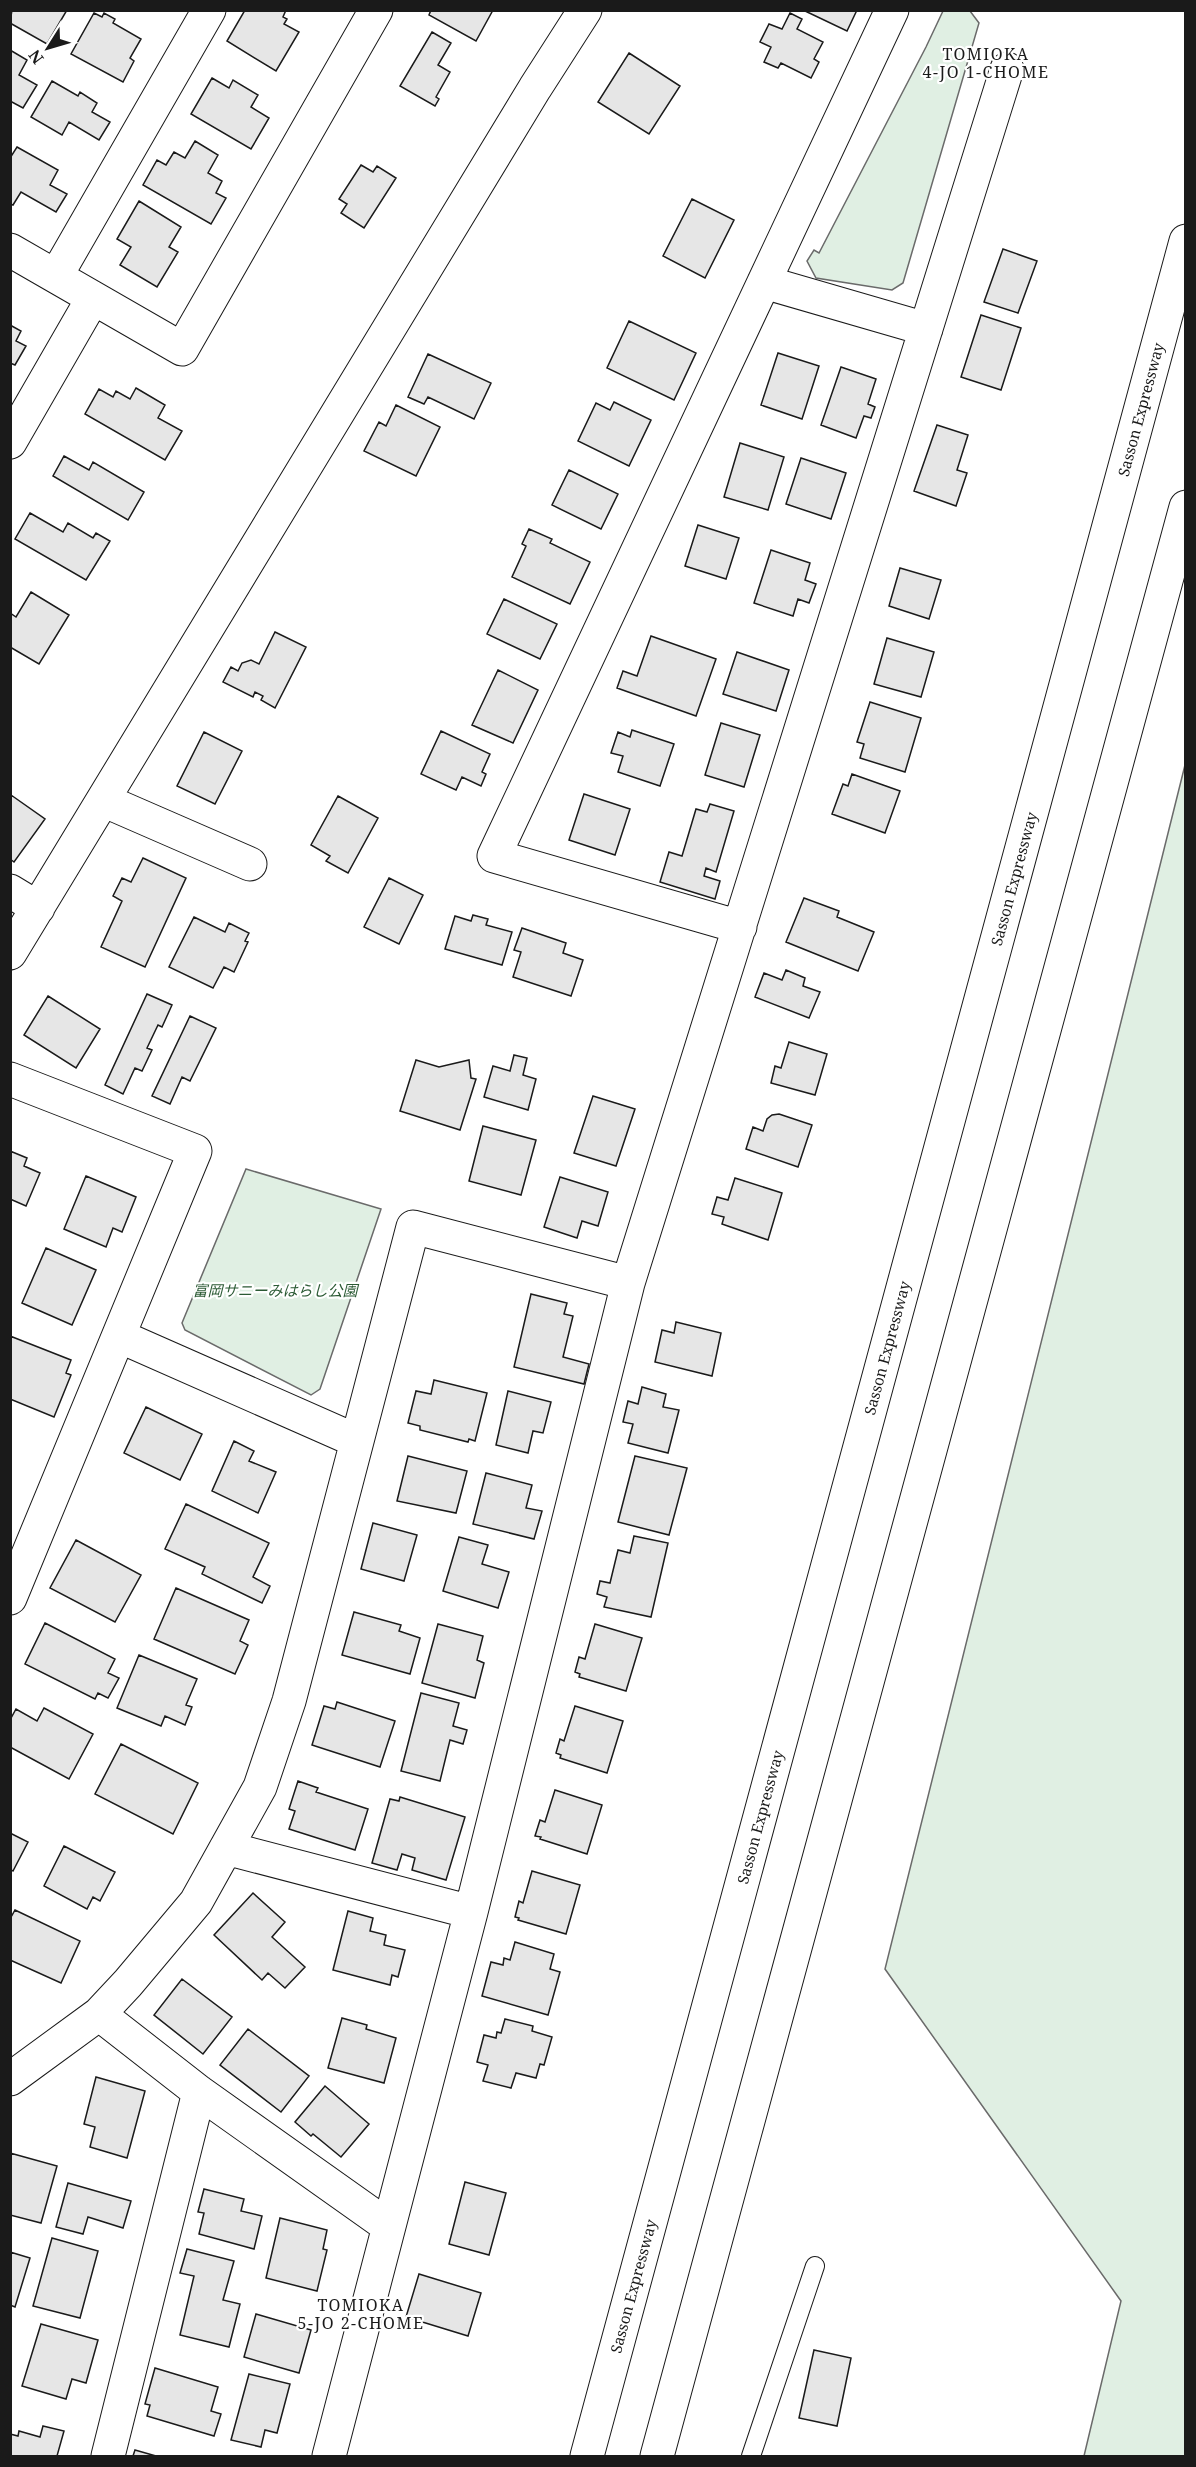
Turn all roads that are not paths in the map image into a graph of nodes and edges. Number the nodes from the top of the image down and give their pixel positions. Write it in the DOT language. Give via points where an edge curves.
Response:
graph roads {
  1 [pos="209,10"];
  2 [pos="376,10"];
  3 [pos="585,10"];
  4 [pos="892,10"];
  5 [pos="1007,69"];
  6 [pos="1185,241"];
  7 [pos="10,250"];
  8 [pos="56,276"];
  9 [pos="764,282"];
  10 [pos="93,298"];
  11 [pos="926,329"];
  12 [pos="10,442"];
  13 [pos="1185,507"];
  14 [pos="103,801"];
  15 [pos="250,864"];
  16 [pos="24,900"];
  17 [pos="740,927"];
  18 [pos="10,953"];
  19 [pos="10,1079"];
  20 [pos="628,1283"];
  21 [pos="118,1336"];
  22 [pos="357,1442"];
  23 [pos="10,1598"];
  24 [pos="226,1848"];
  25 [pos="471,1912"];
  26 [pos="99,2014"];
  27 [pos="10,2079"];
  28 [pos="199,2091"];
  29 [pos="388,2226"];
  30 [pos="814,2266"];
  31 [pos="108,2457"];
  32 [pos="329,2457"];
  33 [pos="587,2457"];
  34 [pos="657,2457"];
  35 [pos="751,2457"];
  1 -- 8 [label="main road"];
  2 -- 10 [label="main road" via="182,349"];
  3 -- 14 [label="main road"];
  4 -- 9 [label="main road"];
  5 -- 11 [label="main road"];
  6 -- 33 [label="main road, Sasson Expressway"];
  7 -- 8 [label="main road"];
  8 -- 10 [label="main road"];
  9 -- 11 [label="main road"];
  9 -- 17 [label="main road" via="494,856"];
  10 -- 12 [label="main road"];
  11 -- 17 [label="main road"];
  13 -- 34 [label="main road"];
  14 -- 15 [label="main road"];
  14 -- 16 [label="main road"];
  16 -- 18 [label="main road"];
  17 -- 20 [label="main road"];
  19 -- 21 [label="main road" via="195,1151"];
  20 -- 22 [label="main road" via="413,1227"];
  20 -- 25 [label="main road"];
  21 -- 22 [label="main road"];
  21 -- 23 [label="main road"];
  22 -- 24 [label="main road" via="289,1701 260,1787"];
  24 -- 25 [label="main road"];
  24 -- 26 [label="main road" via="196,1902"];
  25 -- 29 [label="main road"];
  26 -- 27 [label="main road"];
  26 -- 28 [label="main road"];
  28 -- 29 [label="main road"];
  28 -- 31 [label="main road"];
  29 -- 32 [label="main road"];
  30 -- 35 [label="lane"];
}
